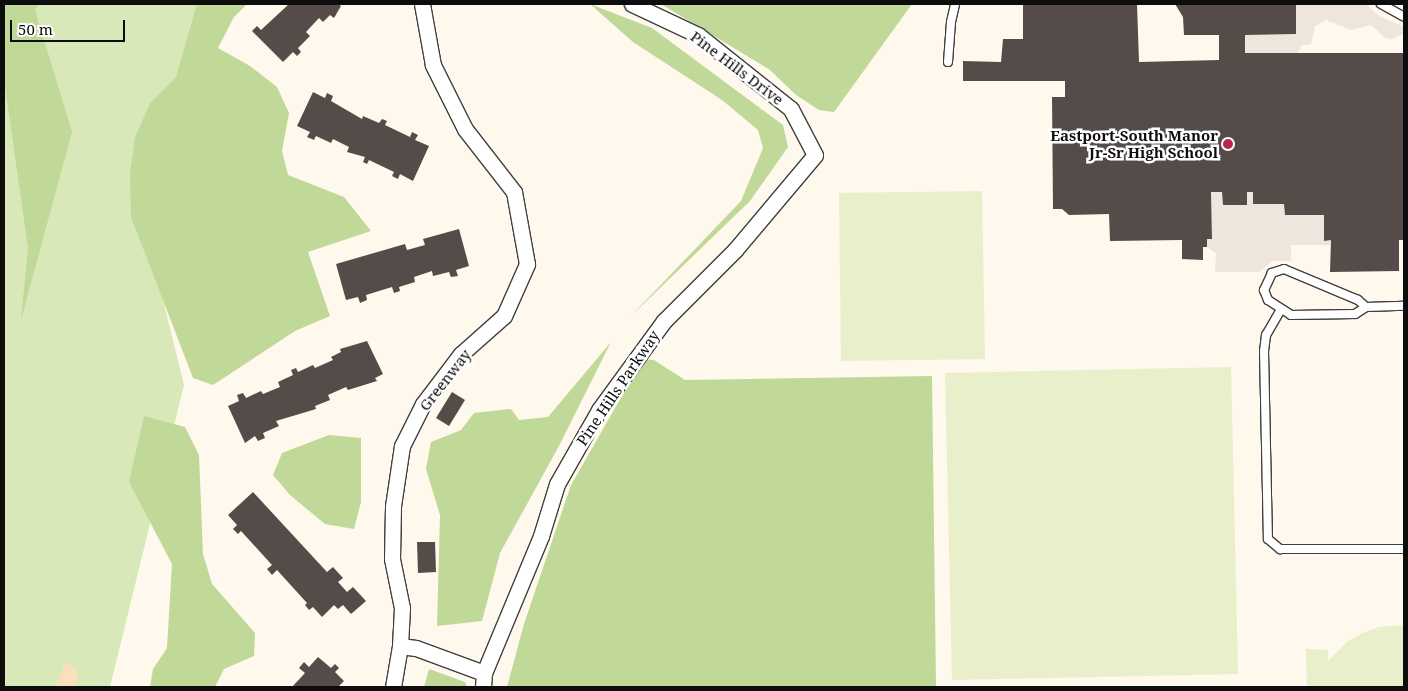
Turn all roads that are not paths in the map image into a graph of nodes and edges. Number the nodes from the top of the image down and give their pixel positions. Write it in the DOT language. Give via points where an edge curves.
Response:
graph roads {
  1 [pos="422,4"];
  2 [pos="632,4"];
  3 [pos="955,4"];
  4 [pos="1381,4"];
  5 [pos="1404,17"];
  6 [pos="948,62"];
  7 [pos="736,250"];
  8 [pos="1404,306"];
  9 [pos="1366,307"];
  10 [pos="1280,311"];
  11 [pos="1404,549"];
  12 [pos="400,646"];
  13 [pos="484,680"];
  14 [pos="393,687"];
  1 -- 12 [label="street, Greenway" via="433,65 465,129 514,192 527,264 504,316 462,354 423,404 402,446 393,506 392,550 402,608"];
  2 -- 7 [label="street, Pine Hills Drive" via="698,35 791,109 815,155"];
  3 -- 6 [label="lane"];
  4 -- 5 [label="lane"];
  7 -- 13 [label="street, Pine Hills Parkway" via="664,321 599,410 557,484 541,536"];
  8 -- 9 [label="lane"];
  9 -- 10 [label="lane" via="1355,314 1291,315"];
  9 -- 10 [label="lane" via="1358,300 1284,269 1272,273 1264,290 1268,300"];
  10 -- 11 [label="lane" via="1266,335 1264,352 1268,539 1280,549"];
  12 -- 13 [label="street" via="416,648"];
  12 -- 14 [label="street, Greenway"];
}
